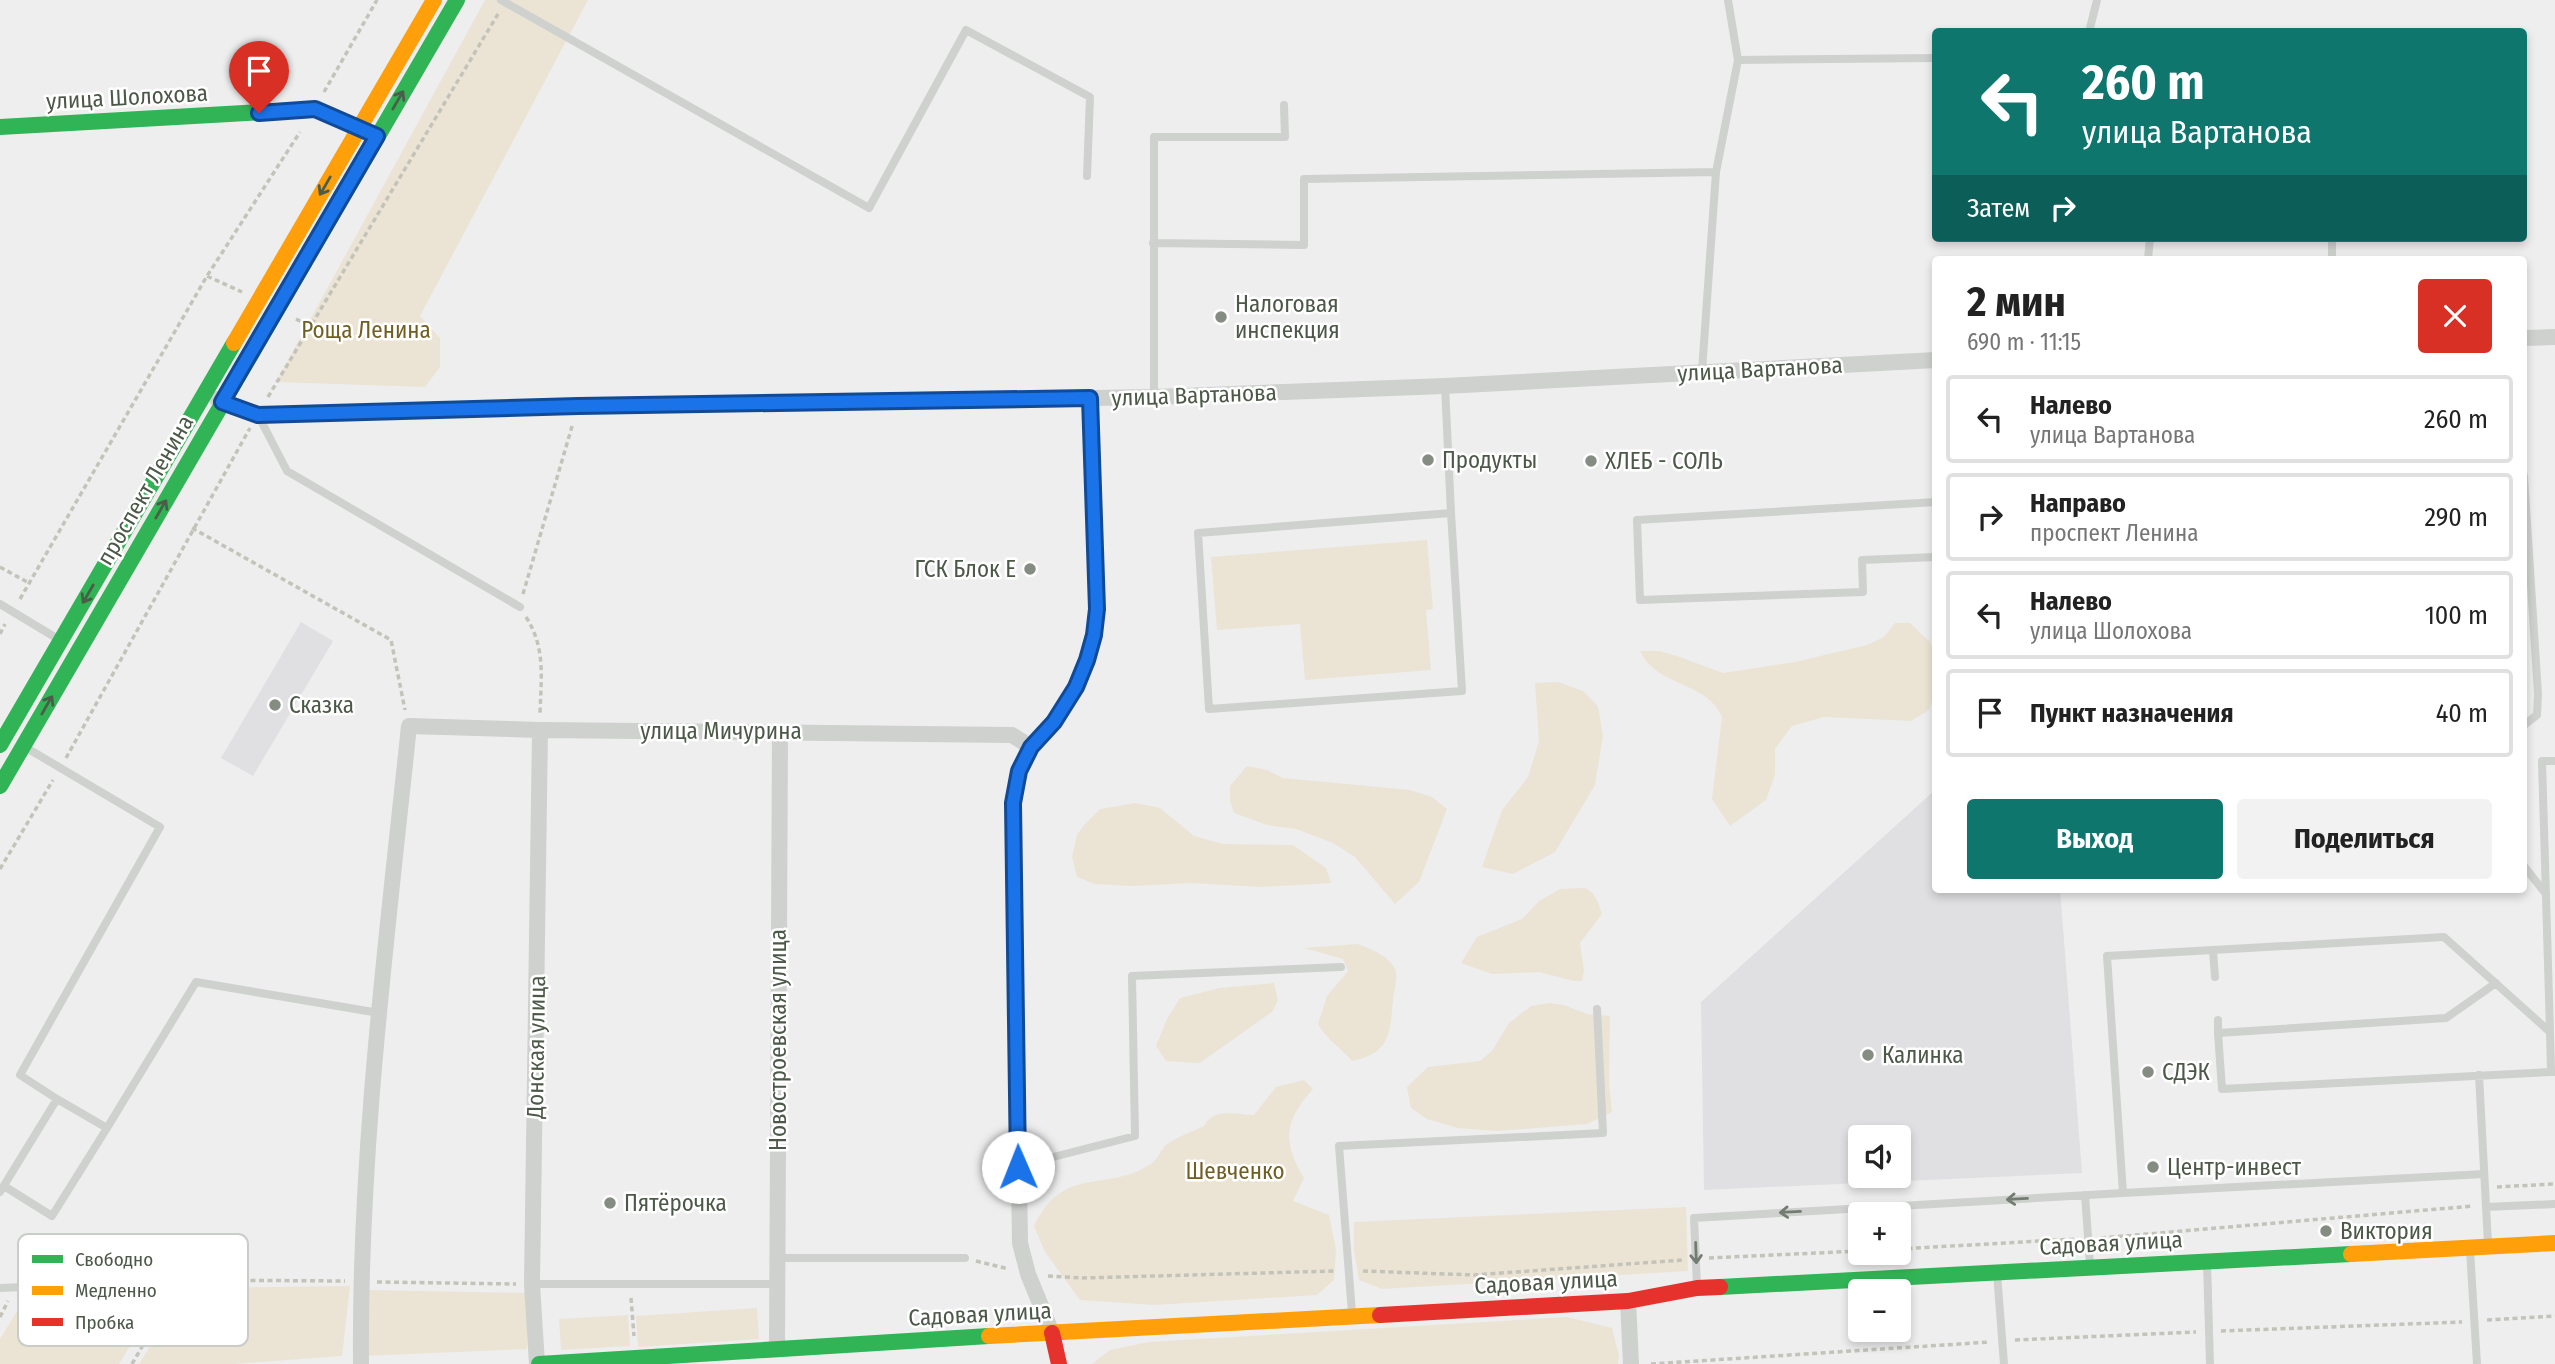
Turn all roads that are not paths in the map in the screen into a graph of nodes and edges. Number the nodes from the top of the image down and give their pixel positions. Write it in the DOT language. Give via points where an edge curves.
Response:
graph roads {
  1 [pos="434,0"];
  2 [pos="457,0"];
  3 [pos="1728,0"];
  4 [pos="2097,0"];
  5 [pos="503,1"];
  6 [pos="2091,28"];
  7 [pos="1932,58"];
  8 [pos="1738,60"];
  9 [pos="1284,105"];
  10 [pos="0,127"];
  11 [pos="359,127"];
  12 [pos="377,136"];
  13 [pos="1716,172"];
  14 [pos="1087,176"];
  15 [pos="1153,243"];
  16 [pos="2555,337"];
  17 [pos="2527,338"];
  18 [pos="1932,360"];
  19 [pos="1702,371"];
  20 [pos="1445,386"];
  21 [pos="205,391"];
  22 [pos="1154,397"];
  23 [pos="1090,398"];
  24 [pos="222,402"];
  25 [pos="258,415"];
  26 [pos="1932,502"];
  27 [pos="1451,513"];
  28 [pos="2527,523"];
  29 [pos="1932,557"];
  30 [pos="0,604"];
  31 [pos="520,607"];
  32 [pos="61,640"];
  33 [pos="2527,722"];
  34 [pos="540,730"];
  35 [pos="780,732"];
  36 [pos="0,745"];
  37 [pos="23,746"];
  38 [pos="1031,747"];
  39 [pos="2555,761"];
  40 [pos="0,786"];
  41 [pos="2527,870"];
  42 [pos="2546,894"];
  43 [pos="2213,951"];
  44 [pos="1341,967"];
  45 [pos="2215,978"];
  46 [pos="2496,983"];
  47 [pos="1597,1009"];
  48 [pos="379,1013"];
  49 [pos="2218,1020"];
  50 [pos="2550,1032"];
  51 [pos="2218,1033"];
  52 [pos="2553,1072"];
  53 [pos="2479,1075"];
  54 [pos="57,1099"];
  55 [pos="107,1128"];
  56 [pos="1018,1167"];
  57 [pos="2484,1174"];
  58 [pos="2,1189"];
  59 [pos="2123,1193"];
  60 [pos="2085,1195"];
  61 [pos="2555,1204"];
  62 [pos="2486,1206"];
  63 [pos="2555,1243"];
  64 [pos="2488,1246"];
  65 [pos="2470,1247"];
  66 [pos="777,1258"];
  67 [pos="965,1258"];
  68 [pos="2207,1262"];
  69 [pos="2090,1267"];
  70 [pos="1997,1272"];
  71 [pos="532,1284"];
  72 [pos="776,1284"];
  73 [pos="18,1287"];
  74 [pos="0,1288"];
  75 [pos="1697,1288"];
  76 [pos="1628,1301"];
  77 [pos="1352,1315"];
  78 [pos="1052,1333"];
  79 [pos="778,1348"];
  80 [pos="567,1363"];
  81 [pos="361,1364"];
  82 [pos="538,1364"];
  83 [pos="1059,1364"];
  84 [pos="1631,1364"];
  85 [pos="2004,1364"];
  86 [pos="2210,1364"];
  87 [pos="2477,1364"];
  1 -- 11 [label="street, проспект Ленина"];
  12 -- 2 [label="street, проспект Ленина, one-way"];
  3 -- 8 [label="lane"];
  4 -- 6 [label="lane"];
  5 -- 14 [label="lane" via="869,208 966,30 1090,97"];
  7 -- 8 [label="lane"];
  8 -- 13 [label="lane"];
  9 -- 15 [label="lane" via="1285,137 1154,137"];
  10 -- 11 [label="street, улица Шолохова" via="315,109"];
  11 -- 12 [label="street, улица Шолохова"];
  11 -- 21 [label="street, проспект Ленина, one-way"];
  12 -- 24 [label="street, проспект Ленина"];
  13 -- 15 [label="lane" via="1304,179 1304,245"];
  13 -- 19 [label="lane"];
  15 -- 22 [label="lane"];
  16 -- 17 [label="street"];
  18 -- 19 [label="street, улица Вартанова"];
  19 -- 20 [label="street, улица Вартанова"];
  20 -- 22 [label="street, улица Вартанова"];
  20 -- 27 [label="lane"];
  21 -- 24 [label="street, улица Вартанова"];
  21 -- 32 [label="street, проспект Ленина, one-way"];
  22 -- 23 [label="street, улица Вартанова"];
  23 -- 25 [label="street, улица Вартанова"];
  23 -- 38 [label="street" via="1094,635 1076,687"];
  24 -- 25 [label="street, улица Вартанова"];
  37 -- 24 [label="street, проспект Ленина, one-way"];
  25 -- 31 [label="lane" via="287,471"];
  26 -- 29 [label="lane" via="1637,520 1640,600 1863,592 1862,560"];
  27 -- 27 [label="lane" via="1198,533 1209,709 1462,691"];
  28 -- 33 [label="lane" via="2538,694 2536,715"];
  30 -- 32 [label="lane"];
  32 -- 36 [label="street, проспект Ленина"];
  34 -- 35 [label="street, улица Мичурина"];
  34 -- 48 [label="street, улица Мичурина" via="409,726"];
  34 -- 71 [label="street, Донская улица"];
  35 -- 38 [label="street, улица Мичурина" via="1012,735"];
  35 -- 66 [label="street, Новостроевская улица"];
  37 -- 40 [label="street, проспект Ленина"];
  37 -- 54 [label="lane" via="160,827 20,1075"];
  38 -- 56 [label="street" via="1019,771 1013,803"];
  39 -- 42 [label="lane" via="2542,761"];
  41 -- 42 [label="lane"];
  42 -- 50 [label="lane"];
  43 -- 45 [label="lane"];
  43 -- 46 [label="lane" via="2444,937"];
  43 -- 59 [label="lane" via="2107,956"];
  44 -- 56 [label="lane" via="1132,976 1135,1136"];
  46 -- 50 [label="lane"];
  46 -- 51 [label="lane" via="2446,1018"];
  47 -- 77 [label="lane" via="1603,1133 1339,1146"];
  48 -- 55 [label="lane" via="196,982"];
  48 -- 81 [label="street" via="360,1281"];
  49 -- 51 [label="lane"];
  50 -- 52 [label="lane"];
  51 -- 53 [label="lane" via="2222,1089"];
  52 -- 53 [label="lane"];
  53 -- 57 [label="lane"];
  54 -- 55 [label="lane"];
  54 -- 58 [label="lane"];
  55 -- 58 [label="lane" via="52,1216"];
  56 -- 78 [label="street" via="1020,1243"];
  57 -- 59 [label="lane"];
  57 -- 62 [label="lane"];
  59 -- 60 [label="lane"];
  60 -- 69 [label="lane"];
  60 -- 75 [label="lane, one-way" via="1695,1218"];
  61 -- 62 [label="lane"];
  62 -- 64 [label="lane"];
  63 -- 64 [label="street, Садовая улица"];
  64 -- 65 [label="street, Садовая улица"];
  65 -- 68 [label="street, Садовая улица"];
  65 -- 87 [label="lane"];
  66 -- 67 [label="lane"];
  66 -- 72 [label="street, Новостроевская улица"];
  68 -- 69 [label="street, Садовая улица"];
  68 -- 86 [label="lane"];
  69 -- 70 [label="street, Садовая улица"];
  70 -- 75 [label="street, Садовая улица"];
  70 -- 85 [label="lane"];
  71 -- 72 [label="lane"];
  71 -- 82 [label="street, Донская улица"];
  72 -- 79 [label="street, Новостроевская улица"];
  73 -- 74 [label="lane"];
  75 -- 76 [label="street, Садовая улица"];
  76 -- 77 [label="street, Садовая улица"];
  76 -- 84 [label="street"];
  77 -- 78 [label="street, Садовая улица"];
  78 -- 79 [label="street, Садовая улица"];
  78 -- 83 [label="street"];
  79 -- 80 [label="street, Садовая улица"];
  80 -- 82 [label="street, Садовая улица"];
}
